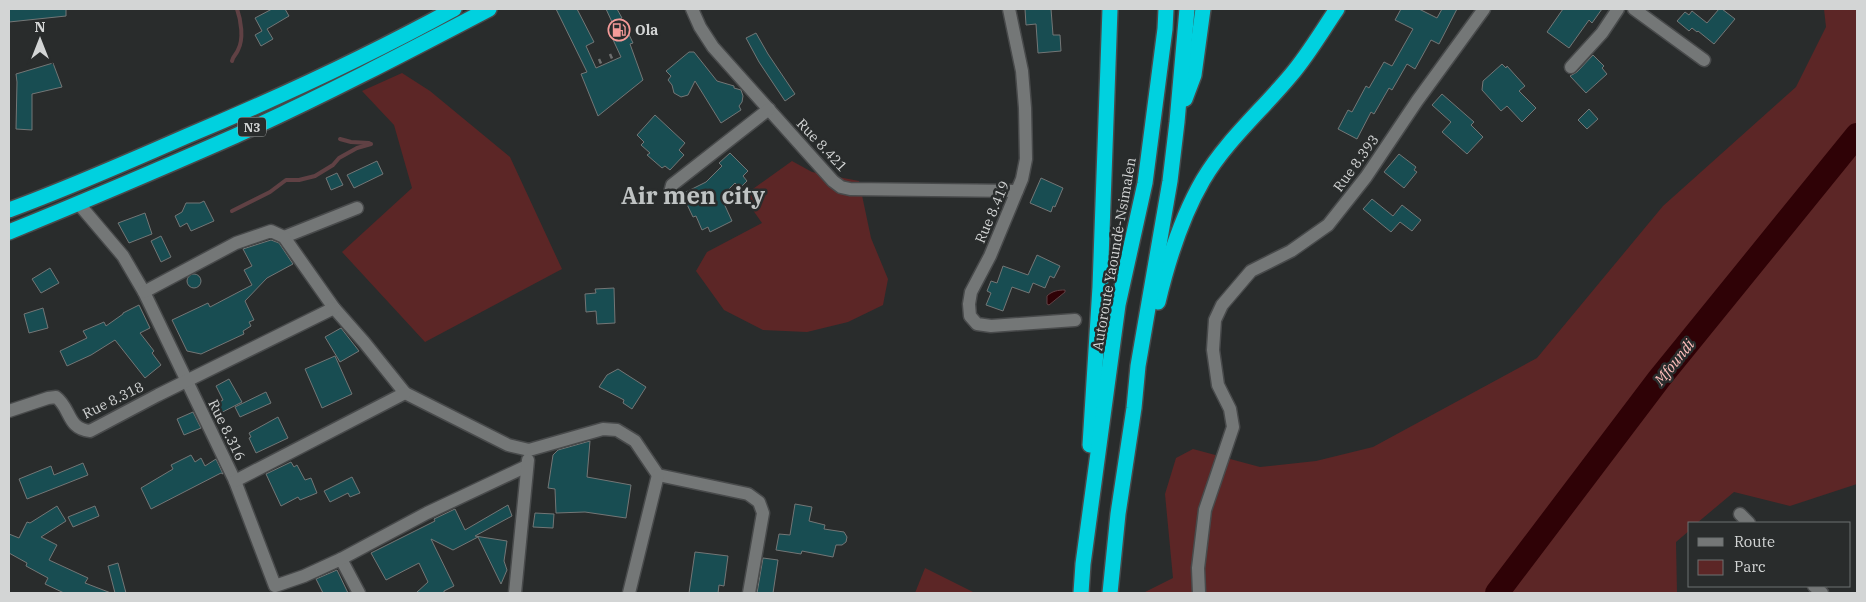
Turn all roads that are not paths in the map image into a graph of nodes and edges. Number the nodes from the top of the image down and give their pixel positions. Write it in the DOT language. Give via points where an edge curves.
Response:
graph roads {
  1 [pos="454,9"];
  2 [pos="489,9"];
  3 [pos="692,9"];
  4 [pos="1009,9"];
  5 [pos="1110,9"];
  6 [pos="1166,9"];
  7 [pos="1187,9"];
  8 [pos="1203,9"];
  9 [pos="1337,9"];
  10 [pos="1484,9"];
  11 [pos="1618,9"];
  12 [pos="1634,9"];
  13 [pos="436,13"];
  14 [pos="1704,60"];
  15 [pos="1571,67"];
  16 [pos="769,109"];
  17 [pos="1177,122"];
  18 [pos="1017,191"];
  19 [pos="670,193"];
  20 [pos="78,203"];
  21 [pos="356,208"];
  22 [pos="9,210"];
  23 [pos="9,232"];
  24 [pos="284,236"];
  25 [pos="144,292"];
  26 [pos="334,308"];
  27 [pos="1075,320"];
  28 [pos="187,381"];
  29 [pos="405,393"];
  30 [pos="1134,408"];
  31 [pos="9,411"];
  32 [pos="528,450"];
  33 [pos="527,466"];
  34 [pos="658,475"];
  35 [pos="235,481"];
  36 [pos="340,559"];
  37 [pos="1082,564"];
  38 [pos="276,590"];
  39 [pos="359,593"];
  40 [pos="515,593"];
  41 [pos="629,593"];
  42 [pos="749,593"];
  43 [pos="1081,593"];
  44 [pos="1110,593"];
  45 [pos="1199,593"];
  1 -- 13 [label="highway, N3"];
  2 -- 20 [label="highway, N3" via="236,135"];
  3 -- 16 [label="street, Rue 8.421" via="713,47"];
  4 -- 18 [label="street, Rue 8.419" via="1022,71 1025,108 1026,159"];
  5 -- 37 [label="highway" via="1100,288"];
  6 -- 37 [label="highway, Autoroute Yaoundé-Nsimalen" via="1145,183 1118,305"];
  7 -- 17 [label="highway"];
  8 -- 17 [label="highway" via="1194,75"];
  9 -- 30 [label="highway" via="1293,73 1227,145 1203,180 1185,215 1159,297"];
  10 -- 45 [label="street, Rue 8.393" via="1366,177 1328,225 1291,251 1251,271 1222,305 1215,320 1212,350 1218,385 1230,409 1232,427 1205,510 1198,568"];
  11 -- 15 [label="street" via="1602,33"];
  12 -- 14 [label="street"];
  13 -- 22 [label="highway, N3" via="331,71 237,115"];
  16 -- 18 [label="street, Rue 8.421" via="833,181 850,189"];
  16 -- 19 [label="street" via="672,185"];
  17 -- 30 [label="highway"];
  18 -- 27 [label="street, Rue 8.419" via="971,292 970,316 977,324 990,326"];
  20 -- 23 [label="highway, N3"];
  20 -- 25 [label="street, Rue 8.316" via="123,256"];
  21 -- 24 [label="street"];
  24 -- 25 [label="street" via="271,231 236,243"];
  24 -- 26 [label="street"];
  25 -- 28 [label="street, Rue 8.316"];
  26 -- 28 [label="street"];
  26 -- 29 [label="street"];
  28 -- 31 [label="street, Rue 8.318" via="90,431 75,426 56,397"];
  28 -- 35 [label="street, Rue 8.316"];
  29 -- 32 [label="street" via="508,444"];
  29 -- 35 [label="street"];
  30 -- 44 [label="highway"];
  32 -- 33 [label="street"];
  32 -- 34 [label="street" via="603,430 616,430 635,441"];
  33 -- 36 [label="street, Rue 8.316"];
  33 -- 40 [label="street"];
  34 -- 41 [label="street"];
  34 -- 42 [label="street" via="748,494 759,502 763,513"];
  35 -- 38 [label="street, Rue 8.316"];
  36 -- 38 [label="street, Rue 8.316"];
  36 -- 39 [label="street"];
  37 -- 43 [label="highway, Autoroute Yaoundé-Nsimalen"];
}
